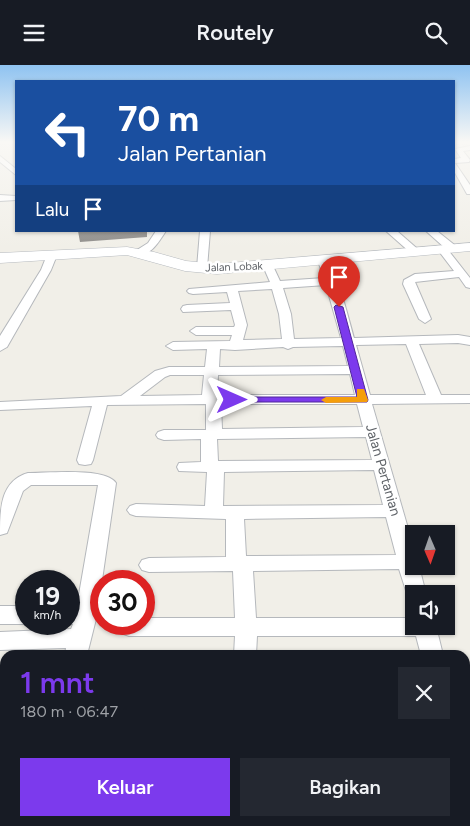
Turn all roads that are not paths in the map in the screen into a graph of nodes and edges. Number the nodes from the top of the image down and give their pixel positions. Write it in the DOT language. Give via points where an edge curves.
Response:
graph roads {
  1 [pos="462,178"];
  2 [pos="469,190"];
  3 [pos="0,198"];
  4 [pos="15,198"];
  5 [pos="160,232"];
  6 [pos="205,232"];
  7 [pos="392,232"];
  8 [pos="432,232"];
  9 [pos="470,247"];
  10 [pos="448,250"];
  11 [pos="141,252"];
  12 [pos="416,253"];
  13 [pos="52,255"];
  14 [pos="0,258"];
  15 [pos="323,261"];
  16 [pos="268,266"];
  17 [pos="202,269"];
  18 [pos="462,274"];
  19 [pos="331,281"];
  20 [pos="276,285"];
  21 [pos="470,285"];
  22 [pos="232,287"];
  23 [pos="193,291"];
  24 [pos="236,306"];
  25 [pos="187,309"];
  26 [pos="426,319"];
  27 [pos="14,322"];
  28 [pos="0,323"];
  29 [pos="196,331"];
  30 [pos="240,331"];
  31 [pos="411,341"];
  32 [pos="470,341"];
  33 [pos="348,342"];
  34 [pos="288,345"];
  35 [pos="214,346"];
  36 [pos="236,346"];
  37 [pos="0,347"];
  38 [pos="173,347"];
  39 [pos="355,370"];
  40 [pos="211,371"];
  41 [pos="470,399"];
  42 [pos="125,400"];
  43 [pos="211,400"];
  44 [pos="363,400"];
  45 [pos="101,401"];
  46 [pos="436,401"];
  47 [pos="0,406"];
  48 [pos="372,432"];
  49 [pos="164,435"];
  50 [pos="212,435"];
  51 [pos="85,460"];
  52 [pos="381,465"];
  53 [pos="185,467"];
  54 [pos="213,467"];
  55 [pos="136,510"];
  56 [pos="394,511"];
  57 [pos="214,512"];
  58 [pos="235,513"];
  59 [pos="0,528"];
  60 [pos="405,552"];
  61 [pos="405,563"];
  62 [pos="239,564"];
  63 [pos="149,565"];
  64 [pos="80,606"];
  65 [pos="0,615"];
  66 [pos="15,615"];
  67 [pos="155,627"];
  68 [pos="405,627"];
  69 [pos="246,628"];
  70 [pos="427,635"];
  71 [pos="0,641"];
  72 [pos="78,647"];
  73 [pos="245,650"];
  74 [pos="431,650"];
  1 -- 2 [label="street"];
  3 -- 4 [label="street"];
  5 -- 11 [label="street" via="152,245"];
  6 -- 17 [label="street"];
  7 -- 12 [label="street"];
  8 -- 10 [label="street"];
  9 -- 10 [label="main road, Jalan Lobak"];
  10 -- 12 [label="main road, Jalan Lobak"];
  10 -- 18 [label="street"];
  11 -- 13 [label="main road, Jalan Lobak" via="117,250"];
  11 -- 17 [label="main road, Jalan Lobak"];
  12 -- 15 [label="main road, Jalan Lobak"];
  13 -- 14 [label="main road, Jalan Lobak"];
  13 -- 27 [label="street"];
  15 -- 16 [label="main road, Jalan Lobak"];
  15 -- 19 [label="street, Jalan Pertanian"];
  16 -- 17 [label="main road, Jalan Lobak"];
  16 -- 20 [label="street"];
  18 -- 21 [label="street"];
  18 -- 26 [label="street" via="410,280"];
  19 -- 20 [label="street"];
  19 -- 33 [label="street, Jalan Pertanian"];
  20 -- 22 [label="street"];
  20 -- 34 [label="street" via="288,325"];
  22 -- 23 [label="street"];
  22 -- 24 [label="street"];
  24 -- 25 [label="street"];
  24 -- 30 [label="street"];
  27 -- 28 [label="street"];
  27 -- 37 [label="street"];
  29 -- 30 [label="street"];
  30 -- 36 [label="street"];
  31 -- 32 [label="street"];
  31 -- 33 [label="street"];
  31 -- 46 [label="street"];
  33 -- 34 [label="street"];
  33 -- 39 [label="street, Jalan Pertanian"];
  34 -- 36 [label="street"];
  35 -- 36 [label="street"];
  35 -- 38 [label="street"];
  35 -- 40 [label="street"];
  39 -- 40 [label="street"];
  39 -- 44 [label="street, Jalan Pertanian"];
  40 -- 42 [label="street" via="169,371"];
  40 -- 43 [label="street"];
  41 -- 46 [label="street"];
  42 -- 43 [label="street"];
  42 -- 45 [label="street"];
  43 -- 44 [label="street"];
  43 -- 50 [label="street"];
  44 -- 46 [label="street"];
  44 -- 48 [label="street, Jalan Pertanian"];
  45 -- 47 [label="street"];
  45 -- 51 [label="street"];
  48 -- 50 [label="street"];
  48 -- 52 [label="street, Jalan Pertanian"];
  49 -- 50 [label="street"];
  50 -- 54 [label="street"];
  52 -- 54 [label="street"];
  52 -- 56 [label="street, Jalan Pertanian"];
  53 -- 54 [label="street"];
  54 -- 57 [label="street"];
  55 -- 57 [label="street"];
  56 -- 58 [label="street"];
  56 -- 60 [label="street, Jalan Pertanian"];
  57 -- 58 [label="street"];
  58 -- 62 [label="street"];
  59 -- 64 [label="street" via="15,489 28,479 99,479 107,483"];
  61 -- 62 [label="street"];
  62 -- 63 [label="street"];
  62 -- 69 [label="street"];
  65 -- 66 [label="street"];
  67 -- 69 [label="street"];
  68 -- 69 [label="street"];
  69 -- 73 [label="street"];
  70 -- 74 [label="street"];
  71 -- 72 [label="street"];
}
